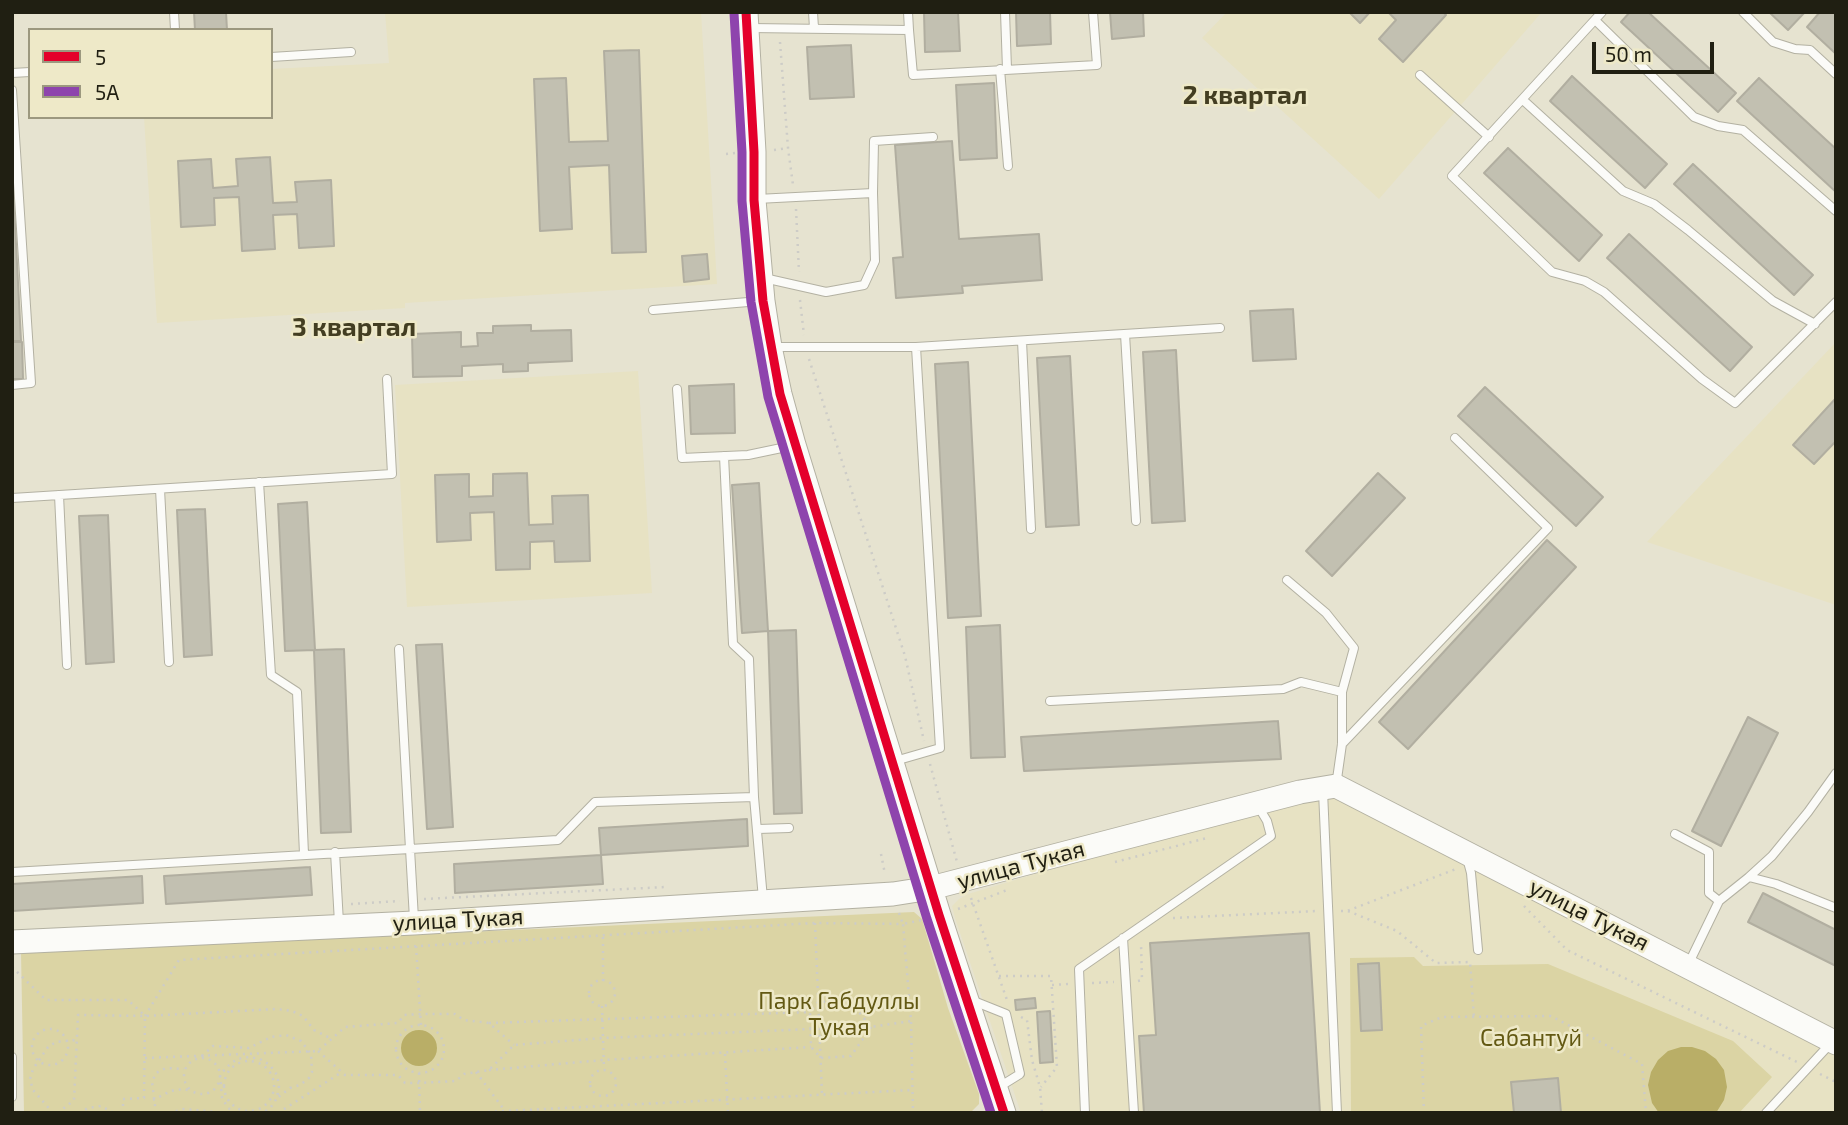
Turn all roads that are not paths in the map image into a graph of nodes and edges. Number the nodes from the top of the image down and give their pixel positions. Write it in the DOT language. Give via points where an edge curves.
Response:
graph roads {
  1 [pos="813,12"];
  2 [pos="908,12"];
  3 [pos="1004,12"];
  4 [pos="1093,12"];
  5 [pos="1602,12"];
  6 [pos="1744,12"];
  7 [pos="746,20"];
  8 [pos="1595,20"];
  9 [pos="814,28"];
  10 [pos="909,30"];
  11 [pos="351,52"];
  12 [pos="273,57"];
  13 [pos="1004,69"];
  14 [pos="1836,74"];
  15 [pos="1420,75"];
  16 [pos="12,90"];
  17 [pos="1523,100"];
  18 [pos="933,137"];
  19 [pos="1489,137"];
  20 [pos="1008,166"];
  21 [pos="873,193"];
  22 [pos="754,200"];
  23 [pos="1836,211"];
  24 [pos="762,278"];
  25 [pos="763,301"];
  26 [pos="1836,302"];
  27 [pos="653,310"];
  28 [pos="1815,324"];
  29 [pos="1220,328"];
  30 [pos="1125,334"];
  31 [pos="1022,341"];
  32 [pos="769,346"];
  33 [pos="916,348"];
  34 [pos="387,379"];
  35 [pos="12,384"];
  36 [pos="677,389"];
  37 [pos="1455,438"];
  38 [pos="794,445"];
  39 [pos="724,456"];
  40 [pos="259,482"];
  41 [pos="160,489"];
  42 [pos="59,495"];
  43 [pos="12,498"];
  44 [pos="1136,521"];
  45 [pos="1031,529"];
  46 [pos="1287,580"];
  47 [pos="399,649"];
  48 [pos="169,662"];
  49 [pos="67,665"];
  50 [pos="1342,692"];
  51 [pos="1049,701"];
  52 [pos="1342,744"];
  53 [pos="892,762"];
  54 [pos="1836,773"];
  55 [pos="1329,787"];
  56 [pos="754,797"];
  57 [pos="1256,804"];
  58 [pos="789,828"];
  59 [pos="758,829"];
  60 [pos="1675,834"];
  61 [pos="410,849"];
  62 [pos="335,852"];
  63 [pos="304,854"];
  64 [pos="1468,862"];
  65 [pos="12,872"];
  66 [pos="1749,877"];
  67 [pos="931,888"];
  68 [pos="1719,901"];
  69 [pos="764,902"];
  70 [pos="1836,908"];
  71 [pos="338,916"];
  72 [pos="415,934"];
  73 [pos="1123,938"];
  74 [pos="12,942"];
  75 [pos="1478,950"];
  76 [pos="1688,965"];
  77 [pos="968,999"];
  78 [pos="1834,1042"];
  79 [pos="12,1057"];
  80 [pos="996,1088"];
  81 [pos="12,1097"];
  82 [pos="1004,1113"];
  83 [pos="1086,1113"];
  84 [pos="1134,1113"];
  85 [pos="1337,1113"];
  86 [pos="1766,1113"];
  1 -- 9 [label="lane"];
  2 -- 10 [label="lane"];
  3 -- 13 [label="lane"];
  4 -- 13 [label="lane" via="1097,65"];
  5 -- 8 [label="lane"];
  6 -- 14 [label="lane" via="1773,42 1810,50"];
  7 -- 9 [label="lane"];
  7 -- 22 [label="street"];
  8 -- 17 [label="lane"];
  8 -- 23 [label="lane" via="1694,117 1743,130"];
  9 -- 10 [label="lane"];
  10 -- 13 [label="lane" via="913,75"];
  11 -- 12 [label="lane"];
  13 -- 20 [label="lane"];
  15 -- 19 [label="lane"];
  16 -- 35 [label="lane" via="31,383"];
  17 -- 19 [label="lane"];
  17 -- 28 [label="lane" via="1623,191 1654,204 1773,301"];
  18 -- 21 [label="lane" via="874,141"];
  19 -- 28 [label="lane" via="1452,176 1552,272 1604,292 1735,403"];
  21 -- 22 [label="lane"];
  21 -- 24 [label="lane" via="875,261 864,285 826,292"];
  22 -- 24 [label="street"];
  24 -- 25 [label="street"];
  25 -- 27 [label="lane"];
  25 -- 32 [label="street"];
  26 -- 28 [label="lane"];
  29 -- 30 [label="lane"];
  30 -- 31 [label="lane"];
  30 -- 44 [label="lane"];
  31 -- 33 [label="lane"];
  31 -- 45 [label="lane"];
  32 -- 33 [label="lane"];
  32 -- 38 [label="street"];
  33 -- 53 [label="lane" via="940,748"];
  34 -- 40 [label="lane" via="392,474"];
  36 -- 39 [label="lane" via="682,458"];
  37 -- 52 [label="lane" via="1548,528"];
  38 -- 39 [label="lane"];
  38 -- 53 [label="street"];
  39 -- 56 [label="lane" via="733,644 749,659"];
  40 -- 41 [label="lane"];
  40 -- 63 [label="lane" via="271,675 297,692"];
  41 -- 42 [label="lane"];
  41 -- 48 [label="lane"];
  42 -- 43 [label="lane"];
  42 -- 49 [label="lane"];
  46 -- 50 [label="lane" via="1326,613 1354,648"];
  47 -- 61 [label="lane"];
  50 -- 51 [label="lane" via="1301,682 1283,689"];
  50 -- 52 [label="lane"];
  52 -- 55 [label="lane"];
  53 -- 67 [label="street"];
  54 -- 66 [label="lane" via="1772,856"];
  55 -- 57 [label="street, улица Тукая"];
  55 -- 64 [label="street, улица Тукая"];
  55 -- 85 [label="lane" via="1328,911"];
  56 -- 59 [label="lane"];
  56 -- 61 [label="lane" via="596,802 558,841"];
  57 -- 67 [label="street, улица Тукая"];
  57 -- 73 [label="lane" via="1270,836"];
  58 -- 59 [label="lane"];
  59 -- 69 [label="lane"];
  60 -- 68 [label="lane" via="1709,852 1709,893"];
  61 -- 62 [label="lane"];
  61 -- 72 [label="lane"];
  62 -- 63 [label="lane"];
  62 -- 71 [label="lane"];
  63 -- 65 [label="lane"];
  64 -- 75 [label="lane"];
  64 -- 76 [label="street, улица Тукая"];
  66 -- 68 [label="lane"];
  66 -- 70 [label="lane"];
  67 -- 69 [label="street, улица Тукая"];
  67 -- 77 [label="street"];
  68 -- 76 [label="lane"];
  69 -- 72 [label="street, улица Тукая"];
  71 -- 72 [label="street, улица Тукая"];
  71 -- 74 [label="street, улица Тукая"];
  73 -- 83 [label="lane" via="1079,969"];
  73 -- 84 [label="lane"];
  76 -- 78 [label="street, улица Тукая"];
  77 -- 80 [label="street"];
  77 -- 80 [label="lane" via="1006,1014 1020,1074"];
  78 -- 86 [label="lane"];
  79 -- 81 [label="lane"];
  80 -- 82 [label="street"];
}
